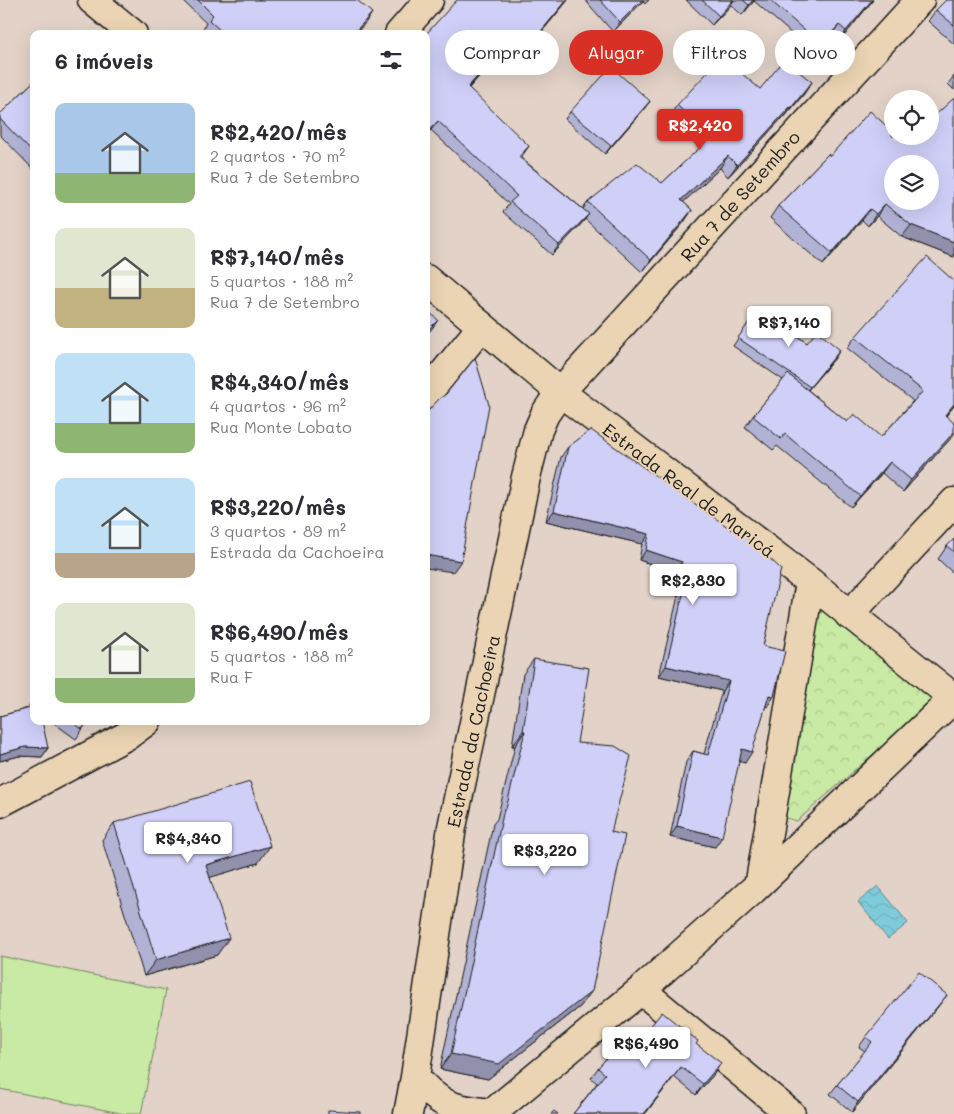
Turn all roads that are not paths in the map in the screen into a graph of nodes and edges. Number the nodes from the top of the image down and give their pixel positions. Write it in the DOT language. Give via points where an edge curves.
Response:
graph roads {
  1 [pos="92,0"];
  2 [pos="429,0"];
  3 [pos="920,0"];
  4 [pos="128,30"];
  5 [pos="403,30"];
  6 [pos="430,282"];
  7 [pos="482,326"];
  8 [pos="430,390"];
  9 [pos="560,392"];
  10 [pos="954,502"];
  11 [pos="810,582"];
  12 [pos="849,614"];
  13 [pos="954,698"];
  14 [pos="142,725"];
  15 [pos="0,803"];
  16 [pos="760,881"];
  17 [pos="641,990"];
  18 [pos="415,1077"];
  19 [pos="408,1114"];
  20 [pos="492,1114"];
  21 [pos="791,1114"];
  1 -- 4 [label="street"];
  2 -- 5 [label="street"];
  3 -- 9 [label="street, Rua 7 de Setembro"];
  6 -- 7 [label="street, Estrada Real de Maricá"];
  7 -- 8 [label="street"];
  7 -- 9 [label="street, Estrada Real de Maricá"];
  9 -- 11 [label="street, Estrada Real de Maricá"];
  9 -- 18 [label="street, Estrada da Cachoeira" via="538,430 526,477 452,828"];
  10 -- 12 [label="street"];
  11 -- 12 [label="street, Estrada Real de Maricá"];
  11 -- 16 [label="street"];
  12 -- 13 [label="street, Estrada Real de Maricá"];
  13 -- 16 [label="street"];
  14 -- 15 [label="street"];
  16 -- 17 [label="street"];
  17 -- 20 [label="street"];
  17 -- 21 [label="street"];
  18 -- 19 [label="street, Estrada da Cachoeira"];
  18 -- 20 [label="street" via="442,1102"];
}
